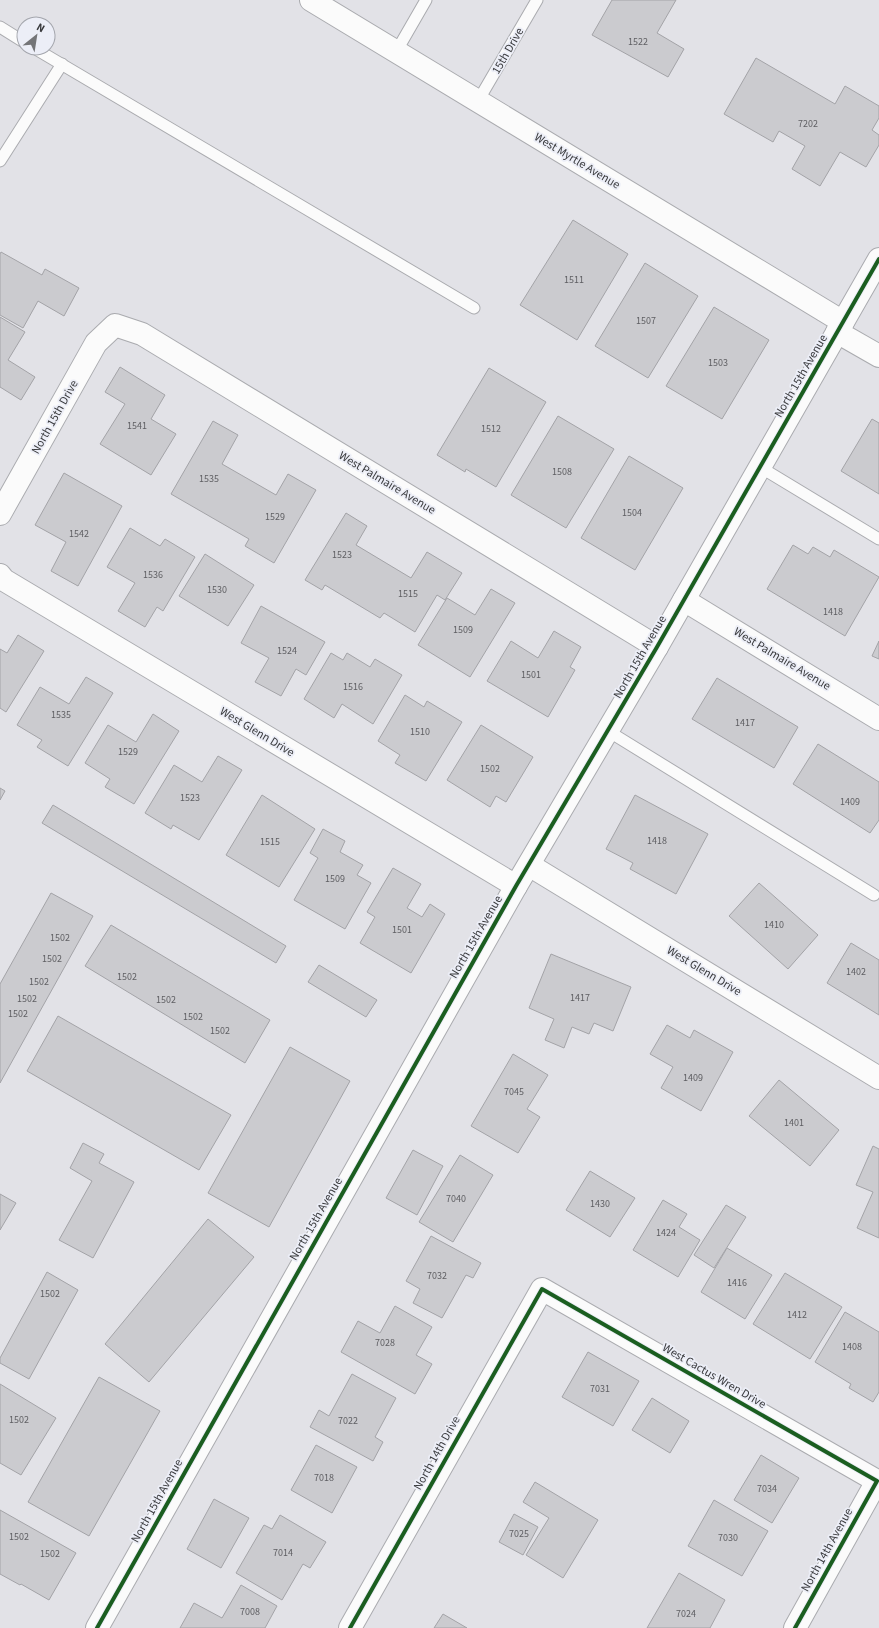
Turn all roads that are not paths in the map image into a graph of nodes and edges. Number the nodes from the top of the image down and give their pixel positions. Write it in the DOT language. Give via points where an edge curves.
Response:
graph roads {
  1 [pos="311,0"];
  2 [pos="426,0"];
  3 [pos="537,0"];
  4 [pos="0,27"];
  5 [pos="16,37"];
  6 [pos="396,52"];
  7 [pos="48,56"];
  8 [pos="62,64"];
  9 [pos="478,101"];
  10 [pos="0,161"];
  11 [pos="879,259"];
  12 [pos="474,308"];
  13 [pos="115,325"];
  14 [pos="840,327"];
  15 [pos="879,356"];
  16 [pos="760,467"];
  17 [pos="0,514"];
  18 [pos="879,539"];
  19 [pos="0,575"];
  20 [pos="684,600"];
  21 [pos="657,647"];
  22 [pos="879,719"];
  23 [pos="608,731"];
  24 [pos="529,865"];
  25 [pos="516,886"];
  26 [pos="874,895"];
  27 [pos="879,1078"];
  28 [pos="542,1289"];
  29 [pos="877,1482"];
  30 [pos="97,1628"];
  31 [pos="350,1628"];
  32 [pos="795,1628"];
  1 -- 6 [label="street, West Myrtle Avenue"];
  2 -- 6 [label="lane"];
  3 -- 9 [label="lane, 15th Drive"];
  4 -- 5 [label="lane"];
  6 -- 9 [label="street, West Myrtle Avenue"];
  7 -- 8 [label="lane"];
  8 -- 10 [label="lane"];
  8 -- 12 [label="lane"];
  9 -- 14 [label="street, West Myrtle Avenue"];
  11 -- 14 [label="street, North 15th Avenue"];
  13 -- 17 [label="street, North 15th Drive" via="96,343"];
  13 -- 21 [label="street, West Palmaire Avenue" via="142,334"];
  14 -- 15 [label="street, West Myrtle Avenue"];
  14 -- 16 [label="street, North 15th Avenue"];
  16 -- 18 [label="lane"];
  16 -- 20 [label="street, North 15th Avenue"];
  19 -- 25 [label="street, West Glenn Drive" via="10,584"];
  20 -- 21 [label="street, North 15th Avenue"];
  20 -- 22 [label="street, West Palmaire Avenue"];
  21 -- 23 [label="street, North 15th Avenue"];
  23 -- 24 [label="street, North 15th Avenue"];
  23 -- 26 [label="lane"];
  24 -- 25 [label="street, North 15th Avenue"];
  24 -- 27 [label="street, West Glenn Drive"];
  25 -- 30 [label="street, North 15th Avenue"];
  28 -- 29 [label="street, West Cactus Wren Drive"];
  28 -- 31 [label="street, North 14th Drive"];
  29 -- 32 [label="street, North 14th Avenue"];
}
